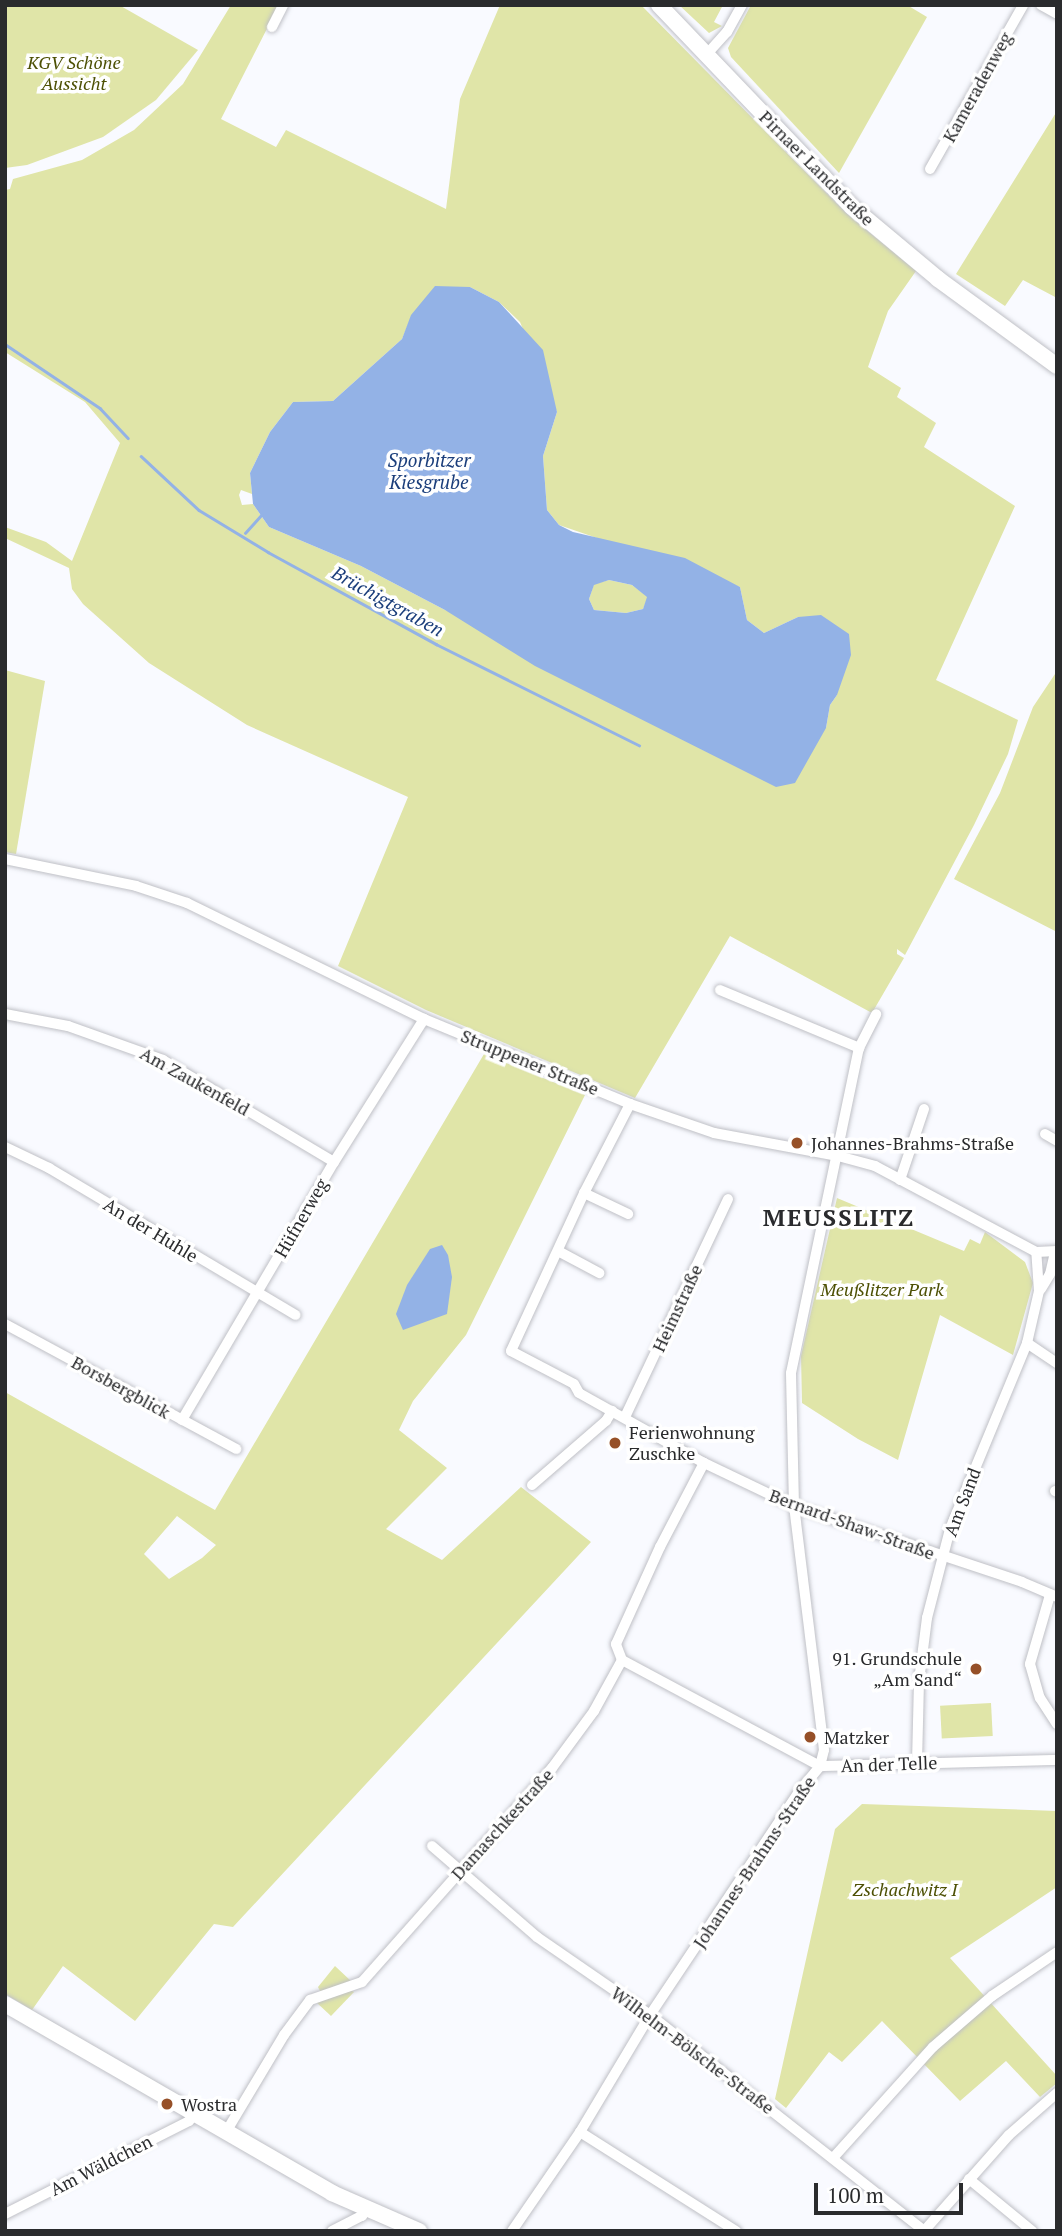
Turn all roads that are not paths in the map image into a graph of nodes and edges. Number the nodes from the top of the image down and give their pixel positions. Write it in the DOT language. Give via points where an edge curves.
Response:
graph roads {
  1 [pos="283,5"];
  2 [pos="659,5"];
  3 [pos="742,5"];
  4 [pos="1023,5"];
  5 [pos="1041,5"];
  6 [pos="1057,14"];
  7 [pos="272,27"];
  8 [pos="707,54"];
  9 [pos="930,169"];
  10 [pos="1057,366"];
  11 [pos="5,859"];
  12 [pos="720,990"];
  13 [pos="5,1014"];
  14 [pos="876,1014"];
  15 [pos="424,1019"];
  16 [pos="859,1048"];
  17 [pos="630,1104"];
  18 [pos="923,1109"];
  19 [pos="1045,1134"];
  20 [pos="1057,1141"];
  21 [pos="5,1147"];
  22 [pos="838,1156"];
  23 [pos="334,1162"];
  24 [pos="900,1180"];
  25 [pos="584,1193"];
  26 [pos="728,1199"];
  27 [pos="628,1213"];
  28 [pos="558,1251"];
  29 [pos="1056,1251"];
  30 [pos="1036,1252"];
  31 [pos="599,1273"];
  32 [pos="1039,1291"];
  33 [pos="257,1294"];
  34 [pos="296,1315"];
  35 [pos="5,1324"];
  36 [pos="1027,1343"];
  37 [pos="1057,1363"];
  38 [pos="612,1411"];
  39 [pos="625,1417"];
  40 [pos="182,1420"];
  41 [pos="236,1449"];
  42 [pos="704,1464"];
  43 [pos="533,1485"];
  44 [pos="793,1506"];
  45 [pos="943,1557"];
  46 [pos="1054,1596"];
  47 [pos="622,1660"];
  48 [pos="1057,1724"];
  49 [pos="1057,1760"];
  50 [pos="917,1763"];
  51 [pos="820,1766"];
  52 [pos="432,1846"];
  53 [pos="460,1870"];
  54 [pos="1057,1952"];
  55 [pos="5,2004"];
  56 [pos="650,2015"];
  57 [pos="1057,2093"];
  58 [pos="195,2114"];
  59 [pos="226,2132"];
  60 [pos="580,2132"];
  61 [pos="833,2158"];
  62 [pos="969,2179"];
  63 [pos="365,2210"];
  64 [pos="5,2214"];
  65 [pos="332,2231"];
  66 [pos="419,2231"];
  67 [pos="512,2231"];
  68 [pos="736,2231"];
  69 [pos="924,2231"];
  70 [pos="1032,2231"];
  1 -- 7 [label="street"];
  2 -- 8 [label="street, Pirnaer Landstraße"];
  3 -- 8 [label="street"];
  4 -- 9 [label="street, Kameradenweg"];
  5 -- 6 [label="street"];
  8 -- 10 [label="street, Pirnaer Landstraße" via="852,207 938,279"];
  11 -- 15 [label="street, Struppener Straße" via="136,886 187,903"];
  12 -- 16 [label="street"];
  13 -- 23 [label="street, Am Zaukenfeld" via="68,1026 163,1060"];
  14 -- 16 [label="street, Johannes-Brahms-Straße"];
  15 -- 17 [label="street, Struppener Straße"];
  15 -- 23 [label="street, Hüfnerweg"];
  16 -- 22 [label="street, Johannes-Brahms-Straße"];
  17 -- 22 [label="street, Struppener Straße" via="714,1133"];
  17 -- 25 [label="street"];
  18 -- 24 [label="street"];
  19 -- 20 [label="street"];
  21 -- 33 [label="street, An der Huhle" via="49,1168"];
  22 -- 24 [label="street, Struppener Straße" via="875,1166"];
  22 -- 44 [label="street, Johannes-Brahms-Straße" via="793,1356"];
  23 -- 33 [label="street, Hüfnerweg"];
  24 -- 30 [label="street, Struppener Straße"];
  25 -- 27 [label="street"];
  25 -- 28 [label="street"];
  26 -- 39 [label="street, Heimstraße"];
  28 -- 31 [label="street"];
  28 -- 38 [label="street, Bernard-Shaw-Straße" via="511,1350"];
  29 -- 30 [label="street, Struppener Straße"];
  29 -- 32 [label="street, Am Sand"];
  30 -- 32 [label="street, Am Sand"];
  32 -- 36 [label="street, Am Sand"];
  33 -- 34 [label="street, An der Huhle"];
  33 -- 40 [label="street, Hüfnerweg"];
  35 -- 40 [label="street, Borsbergblick"];
  36 -- 37 [label="street"];
  36 -- 45 [label="street, Am Sand"];
  38 -- 39 [label="street, Bernard-Shaw-Straße"];
  38 -- 43 [label="street"];
  39 -- 42 [label="street, Bernard-Shaw-Straße"];
  40 -- 41 [label="street, Borsbergblick"];
  42 -- 44 [label="street, Bernard-Shaw-Straße"];
  42 -- 47 [label="street, Damaschkestraße" via="660,1546 616,1644"];
  44 -- 45 [label="street, Bernard-Shaw-Straße"];
  44 -- 51 [label="street, Johannes-Brahms-Straße" via="824,1750"];
  45 -- 46 [label="street, Bernard-Shaw-Straße"];
  45 -- 50 [label="street, Am Sand" via="925,1630"];
  46 -- 48 [label="street" via="1030,1664 1040,1698"];
  47 -- 51 [label="street, An der Telle"];
  47 -- 53 [label="street, Damaschkestraße" via="594,1711 552,1768"];
  49 -- 50 [label="street, An der Telle"];
  50 -- 51 [label="street, An der Telle"];
  51 -- 56 [label="street, Johannes-Brahms-Straße"];
  52 -- 53 [label="street, Wilhelm-Bölsche-Straße"];
  53 -- 56 [label="street, Wilhelm-Bölsche-Straße" via="537,1937"];
  53 -- 59 [label="street, Damaschkestraße" via="362,1982 310,2000"];
  54 -- 61 [label="street" via="992,1996 933,2047"];
  55 -- 58 [label="street"];
  56 -- 60 [label="street, Johannes-Brahms-Straße"];
  56 -- 61 [label="street, Wilhelm-Bölsche-Straße"];
  57 -- 62 [label="street" via="1009,2135"];
  58 -- 59 [label="street"];
  58 -- 64 [label="street, Am Wäldchen"];
  59 -- 63 [label="street"];
  60 -- 67 [label="street, Johannes-Brahms-Straße"];
  60 -- 68 [label="street"];
  61 -- 69 [label="street, Wilhelm-Bölsche-Straße"];
  62 -- 69 [label="street"];
  62 -- 70 [label="street"];
  63 -- 65 [label="street"];
  63 -- 66 [label="street"];
}
